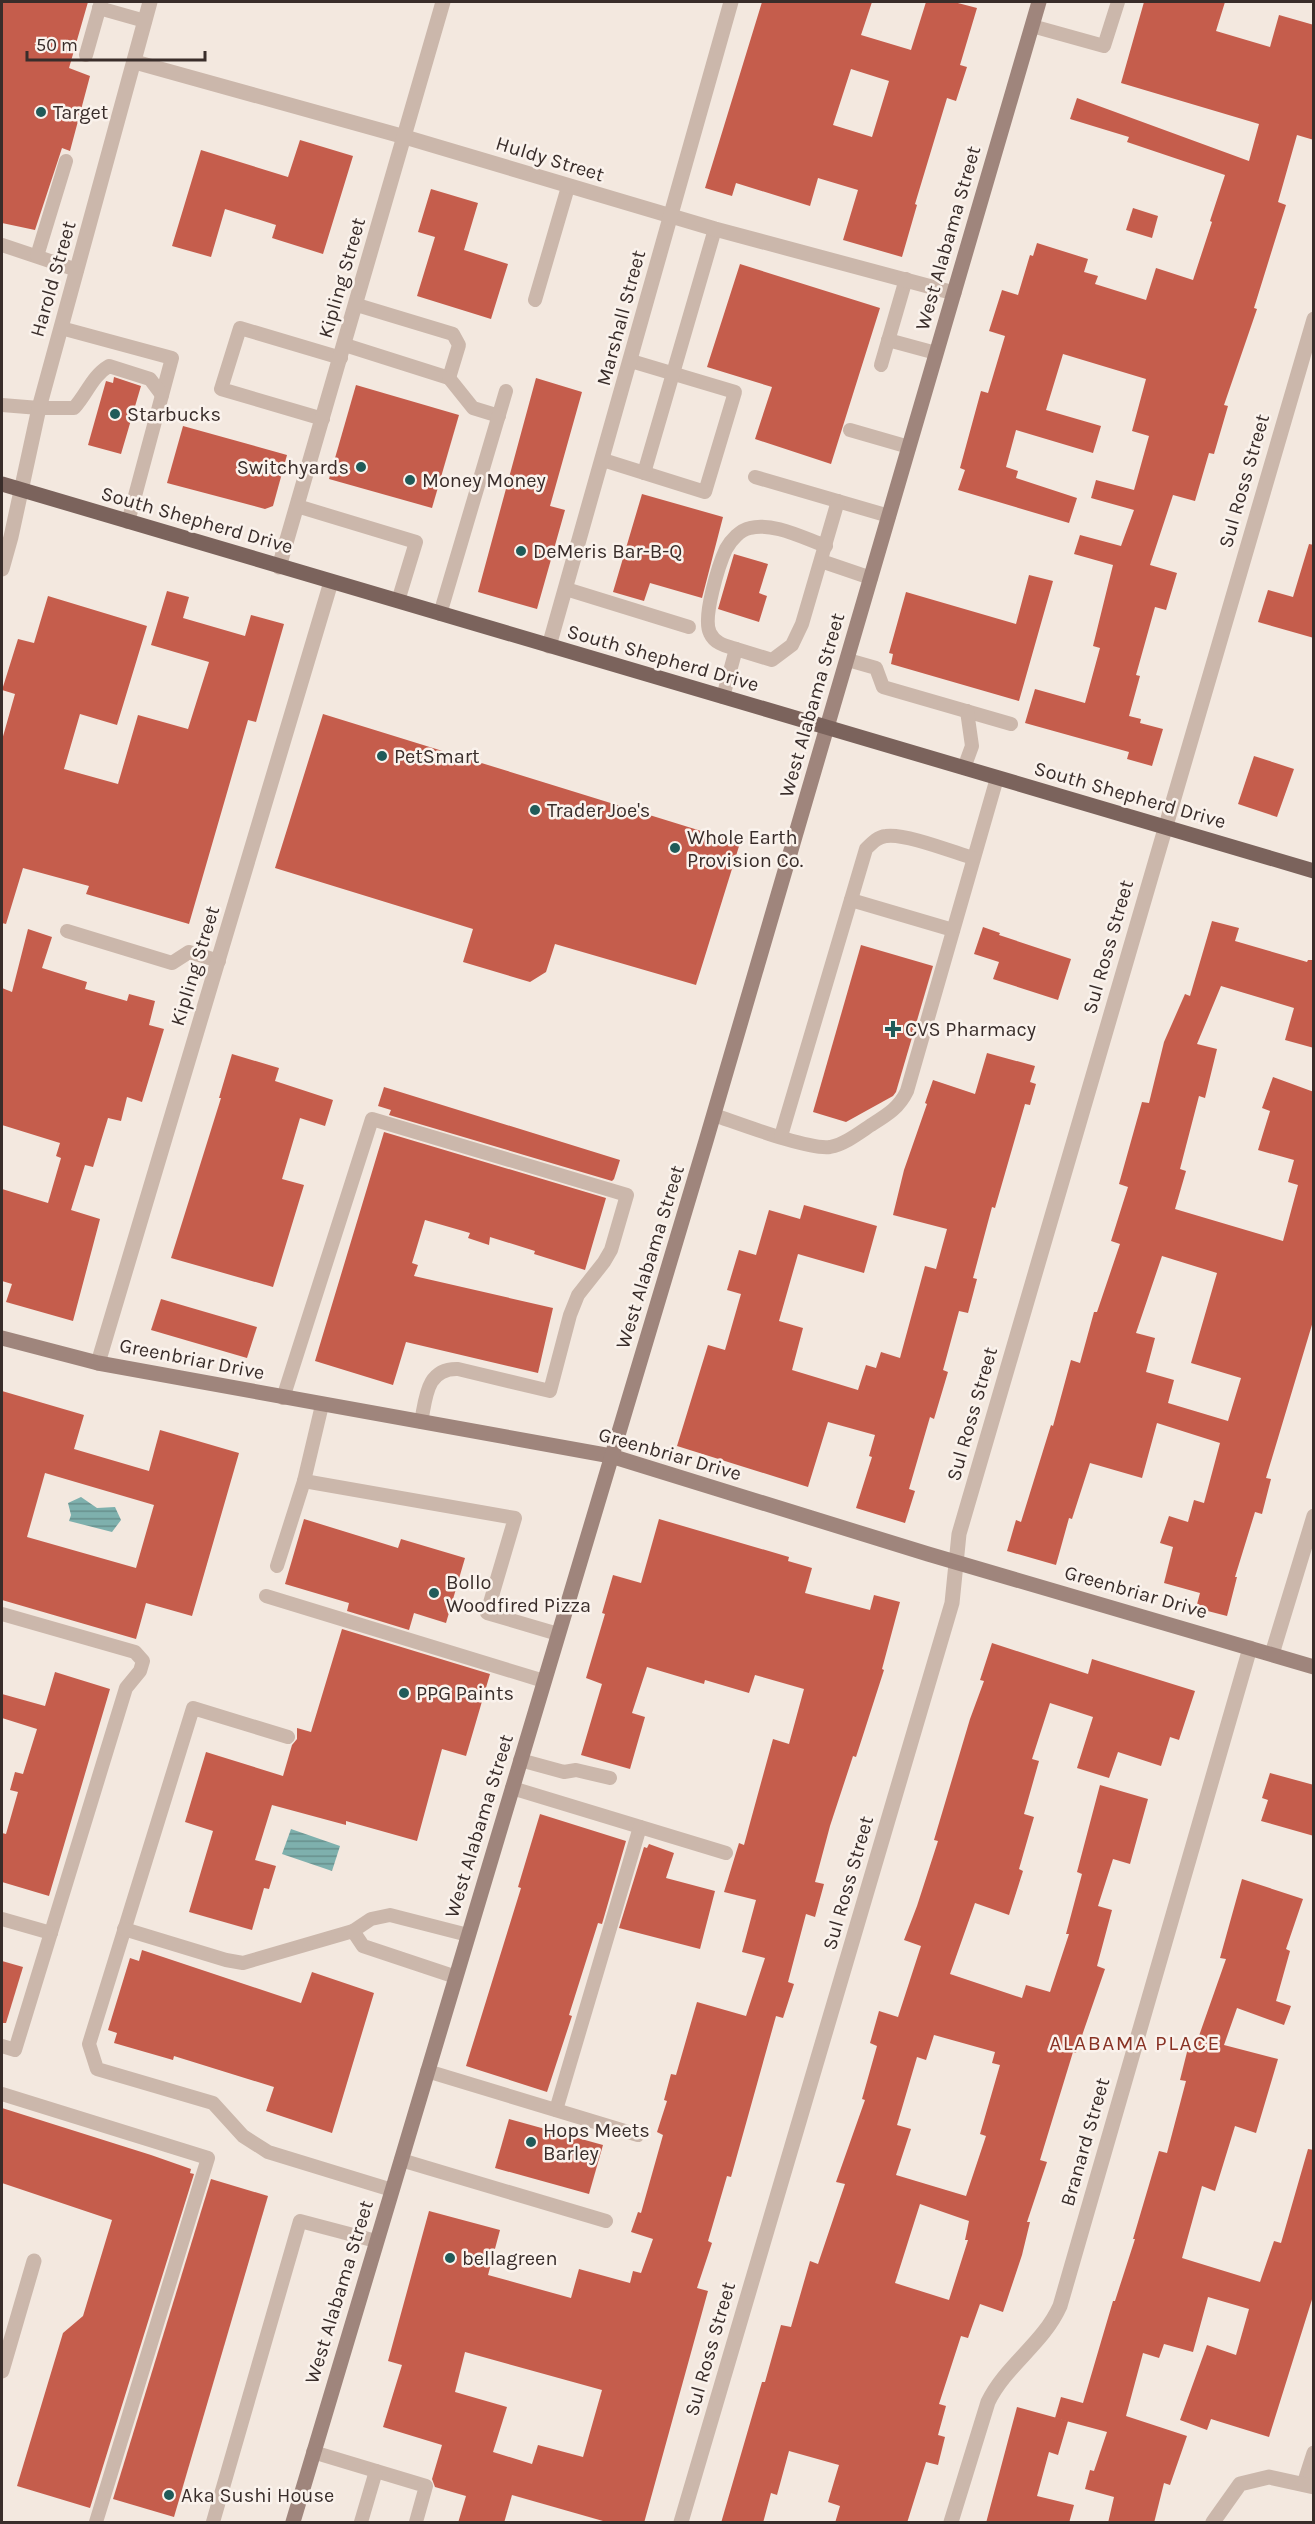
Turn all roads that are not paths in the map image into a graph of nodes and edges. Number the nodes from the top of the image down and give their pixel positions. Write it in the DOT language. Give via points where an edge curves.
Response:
graph roads {
  1 [pos="150,2"];
  2 [pos="443,2"];
  3 [pos="731,2"];
  4 [pos="1039,2"];
  5 [pos="1118,2"];
  6 [pos="100,5"];
  7 [pos="145,21"];
  8 [pos="1032,26"];
  9 [pos="86,55"];
  10 [pos="135,62"];
  11 [pos="405,137"];
  12 [pos="66,161"];
  13 [pos="568,187"];
  14 [pos="670,216"];
  15 [pos="715,229"];
  16 [pos="2,246"];
  17 [pos="37,256"];
  18 [pos="77,270"];
  19 [pos="906,279"];
  20 [pos="954,293"];
  21 [pos="535,300"];
  22 [pos="357,305"];
  23 [pos="1314,319"];
  24 [pos="61,328"];
  25 [pos="888,340"];
  26 [pos="343,352"];
  27 [pos="936,353"];
  28 [pos="631,361"];
  29 [pos="881,365"];
  30 [pos="673,373"];
  31 [pos="449,378"];
  32 [pos="506,391"];
  33 [pos="162,395"];
  34 [pos="2,405"];
  35 [pos="39,408"];
  36 [pos="499,416"];
  37 [pos="323,419"];
  38 [pos="850,430"];
  39 [pos="909,447"];
  40 [pos="603,460"];
  41 [pos="644,473"];
  42 [pos="754,477"];
  43 [pos="2,484"];
  44 [pos="21,490"];
  45 [pos="838,501"];
  46 [pos="297,506"];
  47 [pos="889,516"];
  48 [pos="128,522"];
  49 [pos="826,546"];
  50 [pos="821,561"];
  51 [pos="279,567"];
  52 [pos="2,569"];
  53 [pos="871,578"];
  54 [pos="331,582"];
  55 [pos="566,589"];
  56 [pos="398,602"];
  57 [pos="440,614"];
  58 [pos="689,627"];
  59 [pos="549,646"];
  60 [pos="736,649"];
  61 [pos="848,660"];
  62 [pos="723,697"];
  63 [pos="967,711"];
  64 [pos="1011,724"];
  65 [pos="828,728"];
  66 [pos="964,768"];
  67 [pos="996,778"];
  68 [pos="1165,828"];
  69 [pos="973,858"];
  70 [pos="1314,871"];
  71 [pos="851,900"];
  72 [pos="953,930"];
  73 [pos="67,931"];
  74 [pos="219,961"];
  75 [pos="714,1115"];
  76 [pos="781,1136"];
  77 [pos="2,1339"];
  78 [pos="98,1363"];
  79 [pos="283,1398"];
  80 [pos="322,1405"];
  81 [pos="421,1422"];
  82 [pos="611,1456"];
  83 [pos="304,1481"];
  84 [pos="1314,1516"];
  85 [pos="958,1562"];
  86 [pos="277,1566"];
  87 [pos="266,1596"];
  88 [pos="2,1614"];
  89 [pos="558,1634"];
  90 [pos="1250,1648"];
  91 [pos="1272,1654"];
  92 [pos="1314,1666"];
  93 [pos="544,1681"];
  94 [pos="288,1737"];
  95 [pos="520,1760"];
  96 [pos="610,1778"];
  97 [pos="513,1788"];
  98 [pos="640,1827"];
  99 [pos="726,1853"];
  100 [pos="2,1918"];
  101 [pos="124,1929"];
  102 [pos="352,1931"];
  103 [pos="51,1934"];
  104 [pos="468,1935"];
  105 [pos="456,1977"];
  106 [pos="2,2046"];
  107 [pos="428,2071"];
  108 [pos="2,2094"];
  109 [pos="556,2110"];
  110 [pos="638,2135"];
  111 [pos="401,2160"];
  112 [pos="392,2190"];
  113 [pos="606,2221"];
  114 [pos="376,2241"];
  115 [pos="34,2261"];
  116 [pos="2,2371"];
  117 [pos="313,2452"];
  118 [pos="1314,2453"];
  119 [pos="376,2471"];
  120 [pos="1309,2486"];
  121 [pos="96,2523"];
  122 [pos="213,2523"];
  123 [pos="293,2523"];
  124 [pos="361,2523"];
  125 [pos="416,2523"];
  126 [pos="681,2523"];
  127 [pos="951,2523"];
  128 [pos="1213,2523"];
  1 -- 7 [label="street, Harold Street"];
  2 -- 11 [label="street, Kipling Street"];
  3 -- 14 [label="street, Marshall Street"];
  4 -- 8 [label="street, West Alabama Street"];
  5 -- 8 [label="lane" via="1104,46"];
  6 -- 7 [label="lane"];
  6 -- 9 [label="lane"];
  7 -- 10 [label="street, Harold Street"];
  8 -- 20 [label="street, West Alabama Street"];
  10 -- 11 [label="street, Huldy Street"];
  10 -- 18 [label="street, Harold Street"];
  11 -- 13 [label="street, Huldy Street"];
  11 -- 22 [label="street, Kipling Street"];
  12 -- 17 [label="lane"];
  13 -- 14 [label="street, Huldy Street"];
  13 -- 21 [label="lane"];
  14 -- 15 [label="street, Huldy Street"];
  14 -- 28 [label="street, Marshall Street"];
  15 -- 19 [label="street, Huldy Street"];
  15 -- 30 [label="lane"];
  16 -- 17 [label="lane"];
  17 -- 18 [label="lane"];
  18 -- 24 [label="street, Harold Street"];
  19 -- 20 [label="street, Huldy Street"];
  19 -- 25 [label="lane"];
  20 -- 27 [label="street, West Alabama Street"];
  22 -- 26 [label="street, Kipling Street"];
  22 -- 31 [label="lane" via="453,333 459,345"];
  23 -- 68 [label="street, Sul Ross Street"];
  24 -- 33 [label="lane" via="172,358"];
  24 -- 35 [label="street, Harold Street"];
  25 -- 27 [label="lane"];
  25 -- 29 [label="lane"];
  26 -- 31 [label="lane"];
  26 -- 37 [label="street, Kipling Street"];
  26 -- 37 [label="lane" via="240,328 221,389"];
  27 -- 39 [label="street, West Alabama Street"];
  28 -- 30 [label="lane"];
  28 -- 40 [label="street, Marshall Street"];
  30 -- 41 [label="lane"];
  30 -- 41 [label="lane" via="735,392 705,492"];
  31 -- 36 [label="lane" via="473,408"];
  32 -- 36 [label="lane"];
  33 -- 35 [label="lane" via="150,379 109,366 98,373 74,408"];
  33 -- 48 [label="lane"];
  34 -- 35 [label="lane"];
  35 -- 44 [label="street, Harold Street"];
  36 -- 57 [label="lane"];
  37 -- 46 [label="street, Kipling Street"];
  38 -- 39 [label="lane"];
  39 -- 47 [label="street, West Alabama Street"];
  40 -- 41 [label="lane"];
  40 -- 55 [label="street, Marshall Street"];
  42 -- 45 [label="lane"];
  43 -- 44 [label="main road, South Shepherd Drive"];
  44 -- 48 [label="main road, South Shepherd Drive"];
  44 -- 52 [label="street, Harold Street"];
  45 -- 47 [label="lane"];
  45 -- 49 [label="lane"];
  46 -- 51 [label="street, Kipling Street"];
  46 -- 56 [label="lane" via="416,542"];
  47 -- 53 [label="street, West Alabama Street"];
  48 -- 51 [label="main road, South Shepherd Drive"];
  49 -- 50 [label="lane"];
  49 -- 60 [label="lane" via="766,527 748,528 735,536 726,549 707,622 717,643"];
  50 -- 53 [label="lane"];
  50 -- 60 [label="lane" via="792,645 772,660"];
  51 -- 54 [label="main road, South Shepherd Drive"];
  53 -- 61 [label="street, West Alabama Street"];
  54 -- 56 [label="main road, South Shepherd Drive"];
  54 -- 74 [label="street, Kipling Street"];
  55 -- 58 [label="lane"];
  55 -- 59 [label="street, Marshall Street"];
  56 -- 57 [label="main road, South Shepherd Drive"];
  57 -- 59 [label="main road, South Shepherd Drive"];
  59 -- 62 [label="main road, South Shepherd Drive"];
  60 -- 62 [label="lane"];
  61 -- 63 [label="lane" via="876,668 883,687"];
  61 -- 65 [label="street, West Alabama Street"];
  62 -- 65 [label="main road, South Shepherd Drive"];
  63 -- 64 [label="lane"];
  63 -- 66 [label="lane" via="972,746"];
  65 -- 66 [label="main road, South Shepherd Drive"];
  65 -- 75 [label="street, West Alabama Street"];
  66 -- 67 [label="main road, South Shepherd Drive"];
  67 -- 68 [label="main road, South Shepherd Drive"];
  67 -- 69 [label="lane"];
  68 -- 70 [label="main road, South Shepherd Drive"];
  68 -- 85 [label="street, Sul Ross Street" via="959,1534"];
  69 -- 71 [label="lane" via="885,836 866,849"];
  69 -- 72 [label="lane"];
  71 -- 72 [label="lane"];
  71 -- 76 [label="lane"];
  72 -- 76 [label="lane" via="901,1103 848,1140 830,1147"];
  73 -- 74 [label="lane" via="172,963 189,952"];
  74 -- 78 [label="street, Kipling Street"];
  75 -- 76 [label="lane"];
  75 -- 82 [label="street, West Alabama Street"];
  77 -- 78 [label="street, Greenbriar Drive"];
  78 -- 79 [label="street, Greenbriar Drive"];
  79 -- 80 [label="street, Greenbriar Drive"];
  79 -- 81 [label="lane" via="372,1119 627,1195 611,1250 578,1295 570,1314 549,1391 446,1368 437,1373 428,1388"];
  80 -- 81 [label="street, Greenbriar Drive"];
  80 -- 83 [label="lane"];
  81 -- 82 [label="street, Greenbriar Drive"];
  82 -- 85 [label="street, Greenbriar Drive"];
  82 -- 89 [label="street, West Alabama Street"];
  83 -- 86 [label="lane"];
  83 -- 89 [label="lane" via="515,1518 487,1613"];
  84 -- 91 [label="street"];
  85 -- 90 [label="street, Greenbriar Drive"];
  85 -- 126 [label="street, Sul Ross Street" via="952,1604"];
  87 -- 93 [label="lane"];
  88 -- 103 [label="lane" via="135,1652 143,1661 126,1688"];
  89 -- 93 [label="street, West Alabama Street"];
  90 -- 91 [label="street, Greenbriar Drive"];
  90 -- 127 [label="street, Branard Street" via="1060,2306 1052,2325 995,2386"];
  91 -- 92 [label="street, Greenbriar Drive"];
  93 -- 95 [label="street, West Alabama Street"];
  94 -- 101 [label="lane" via="193,1708"];
  95 -- 96 [label="lane" via="564,1772 576,1770"];
  95 -- 97 [label="street, West Alabama Street"];
  97 -- 98 [label="lane"];
  97 -- 104 [label="street, West Alabama Street"];
  98 -- 99 [label="lane"];
  98 -- 109 [label="lane"];
  100 -- 103 [label="lane"];
  101 -- 102 [label="lane" via="243,1963"];
  101 -- 112 [label="lane" via="89,2044 97,2069 213,2103 248,2140 268,2152"];
  102 -- 104 [label="lane" via="371,1919 390,1915"];
  102 -- 105 [label="lane" via="363,1946"];
  103 -- 106 [label="lane" via="15,2050"];
  104 -- 105 [label="street, West Alabama Street"];
  105 -- 107 [label="street, West Alabama Street"];
  107 -- 109 [label="lane"];
  107 -- 111 [label="street, West Alabama Street"];
  108 -- 121 [label="lane" via="208,2158"];
  109 -- 110 [label="lane"];
  111 -- 112 [label="street, West Alabama Street"];
  111 -- 113 [label="lane"];
  112 -- 114 [label="street, West Alabama Street"];
  114 -- 117 [label="street, West Alabama Street"];
  114 -- 122 [label="lane" via="300,2221"];
  115 -- 116 [label="street"];
  117 -- 119 [label="lane"];
  117 -- 123 [label="street, West Alabama Street"];
  118 -- 120 [label="street"];
  119 -- 124 [label="lane"];
  119 -- 125 [label="lane" via="426,2486"];
  120 -- 128 [label="street" via="1269,2477 1240,2484"];
}
